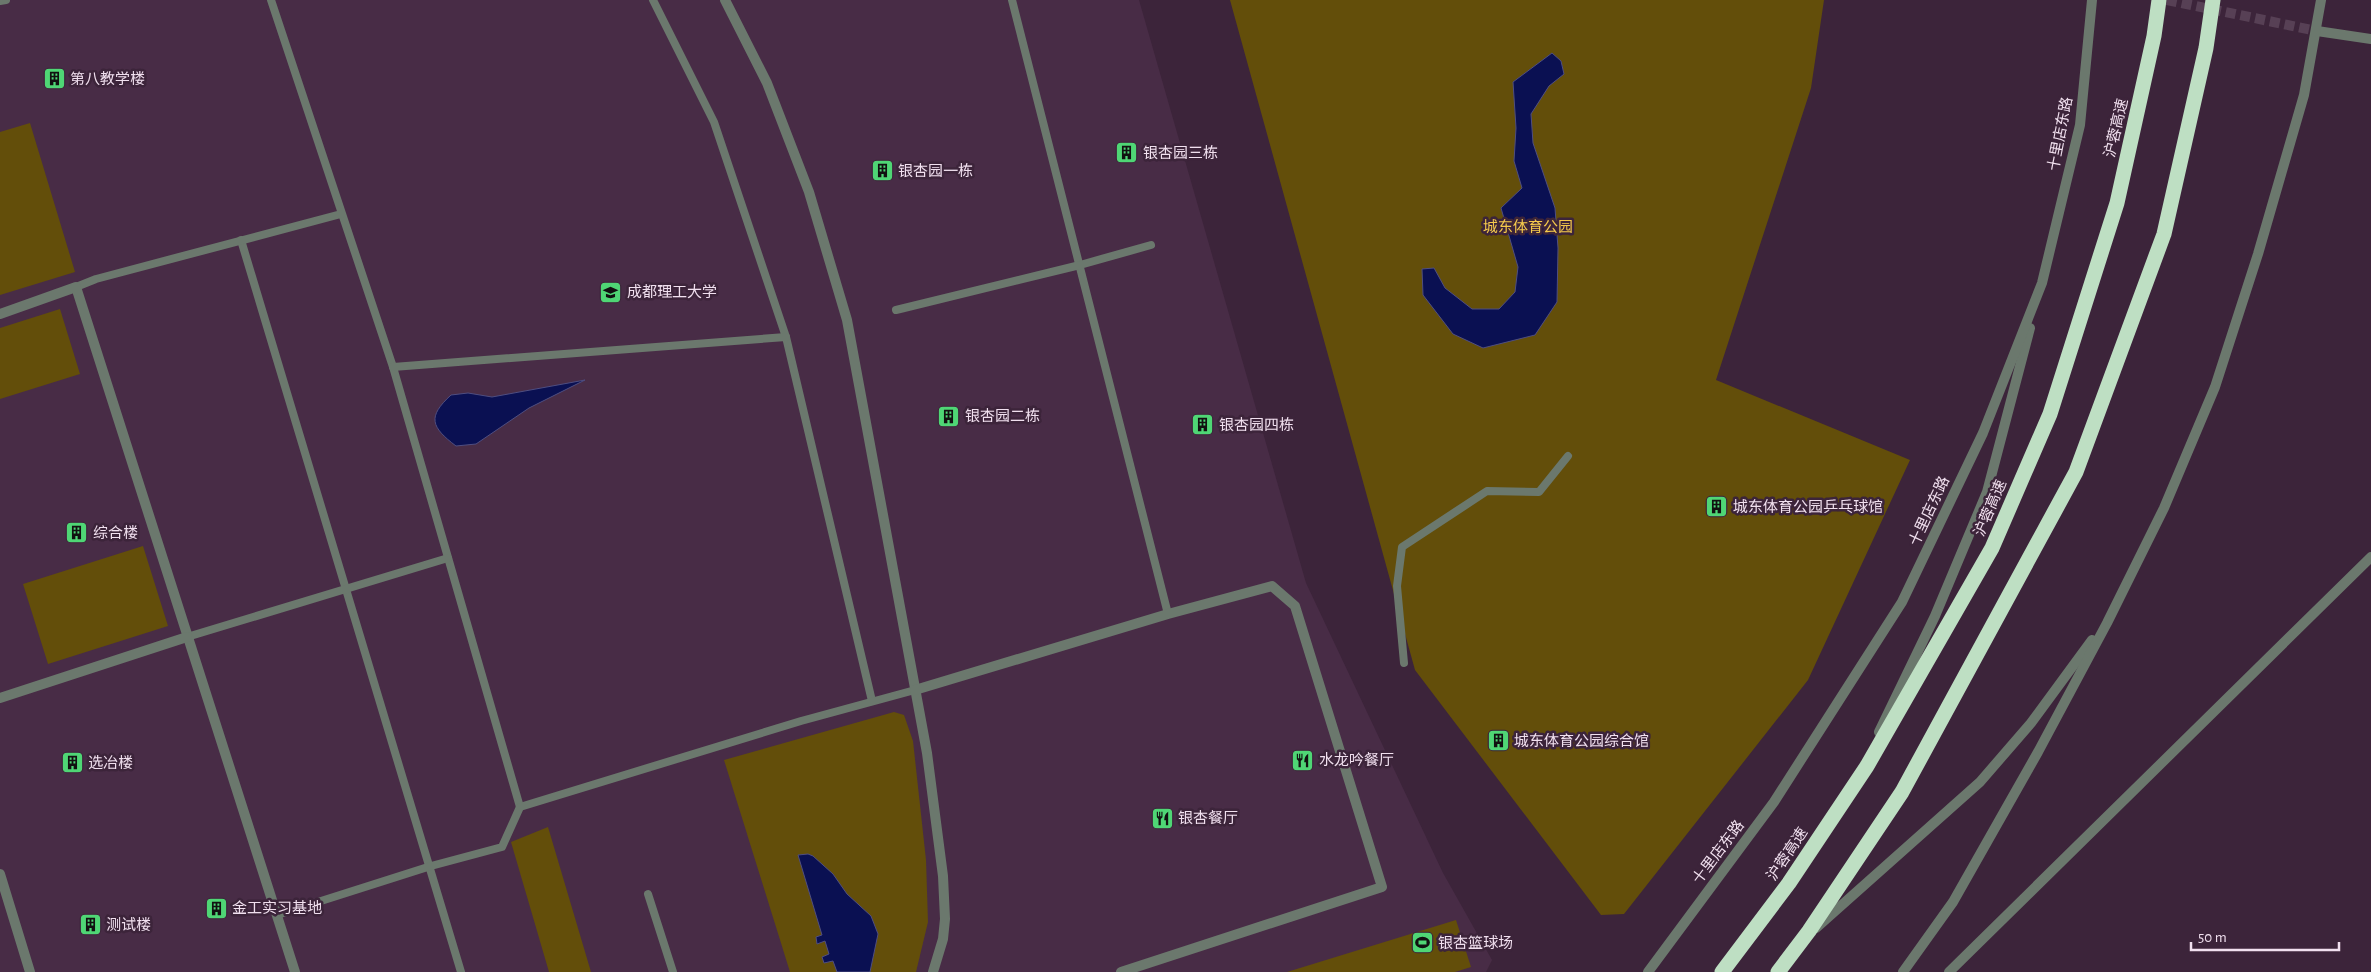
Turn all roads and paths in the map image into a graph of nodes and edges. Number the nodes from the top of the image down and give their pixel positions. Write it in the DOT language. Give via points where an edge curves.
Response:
graph roads {
  1 [pos="6,0"];
  2 [pos="271,0"];
  3 [pos="653,0"];
  4 [pos="725,0"];
  5 [pos="1012,0"];
  6 [pos="2092,0"];
  7 [pos="2159,0"];
  8 [pos="2213,0"];
  9 [pos="2321,0"];
  10 [pos="0,2"];
  11 [pos="2317,31"];
  12 [pos="2371,39"];
  13 [pos="341,214"];
  14 [pos="241,240"];
  15 [pos="1151,244"];
  16 [pos="1080,265"];
  17 [pos="2042,283"];
  18 [pos="76,288"];
  19 [pos="896,310"];
  20 [pos="0,314"];
  21 [pos="786,337"];
  22 [pos="393,367"];
  23 [pos="1568,456"];
  24 [pos="2371,557"];
  25 [pos="448,558"];
  26 [pos="347,589"];
  27 [pos="2112,613"];
  28 [pos="1168,614"];
  29 [pos="187,637"];
  30 [pos="1404,663"];
  31 [pos="915,690"];
  32 [pos="0,698"];
  33 [pos="872,701"];
  34 [pos="1850,791"];
  35 [pos="520,807"];
  36 [pos="431,866"];
  37 [pos="0,874"];
  38 [pos="648,894"];
  39 [pos="277,915"];
  40 [pos="1802,940"];
  41 [pos="30,972"];
  42 [pos="294,972"];
  43 [pos="461,972"];
  44 [pos="673,972"];
  45 [pos="933,972"];
  46 [pos="1121,972"];
  47 [pos="1648,972"];
  48 [pos="1722,972"];
  49 [pos="1778,972"];
  50 [pos="1903,972"];
  51 [pos="1949,972"];
  1 -- 10 [label="lane"];
  2 -- 13 [label="lane"];
  3 -- 21 [label="lane" via="714,122"];
  4 -- 31 [label="street" via="767,83 809,192 847,320"];
  5 -- 16 [label="lane"];
  6 -- 17 [label="street, 十里店东路" via="2080,125"];
  7 -- 34 [label="highway, 沪蓉高速" via="2117,203 2050,414 1992,548"];
  8 -- 40 [label="highway" via="2206,48 2164,234 2076,472 1902,792"];
  9 -- 11 [label="street"];
  11 -- 12 [label="street"];
  11 -- 27 [label="street" via="2296,124 2215,387 2164,508"];
  13 -- 14 [label="lane"];
  13 -- 22 [label="lane"];
  14 -- 18 [label="lane" via="96,279"];
  14 -- 26 [label="lane"];
  15 -- 16 [label="lane"];
  16 -- 19 [label="lane"];
  16 -- 28 [label="lane"];
  17 -- 34 [label="street" via="1987,492 1935,616"];
  17 -- 47 [label="street, 十里店东路" via="1982,433 1902,602 1774,802"];
  18 -- 20 [label="street"];
  18 -- 29 [label="street"];
  21 -- 22 [label="lane"];
  21 -- 33 [label="lane"];
  22 -- 25 [label="lane"];
  23 -- 30 [label="lane" via="1539,492 1486,490 1402,547 1397,586"];
  24 -- 51 [label="street"];
  25 -- 26 [label="lane"];
  25 -- 35 [label="lane"];
  26 -- 29 [label="lane"];
  26 -- 36 [label="lane"];
  27 -- 40 [label="street" via="2031,723 1980,782"];
  27 -- 50 [label="street" via="1953,902"];
  28 -- 31 [label="street"];
  28 -- 46 [label="street" via="1272,586 1295,606 1382,887"];
  29 -- 32 [label="street"];
  29 -- 39 [label="street"];
  31 -- 33 [label="lane"];
  31 -- 45 [label="street" via="943,876 943,940"];
  33 -- 35 [label="lane"];
  34 -- 48 [label="highway, 沪蓉高速" via="1789,883"];
  35 -- 36 [label="lane" via="502,847"];
  36 -- 39 [label="lane"];
  36 -- 43 [label="lane"];
  37 -- 41 [label="street"];
  38 -- 44 [label="lane"];
  39 -- 42 [label="street"];
  40 -- 49 [label="highway"];
}
